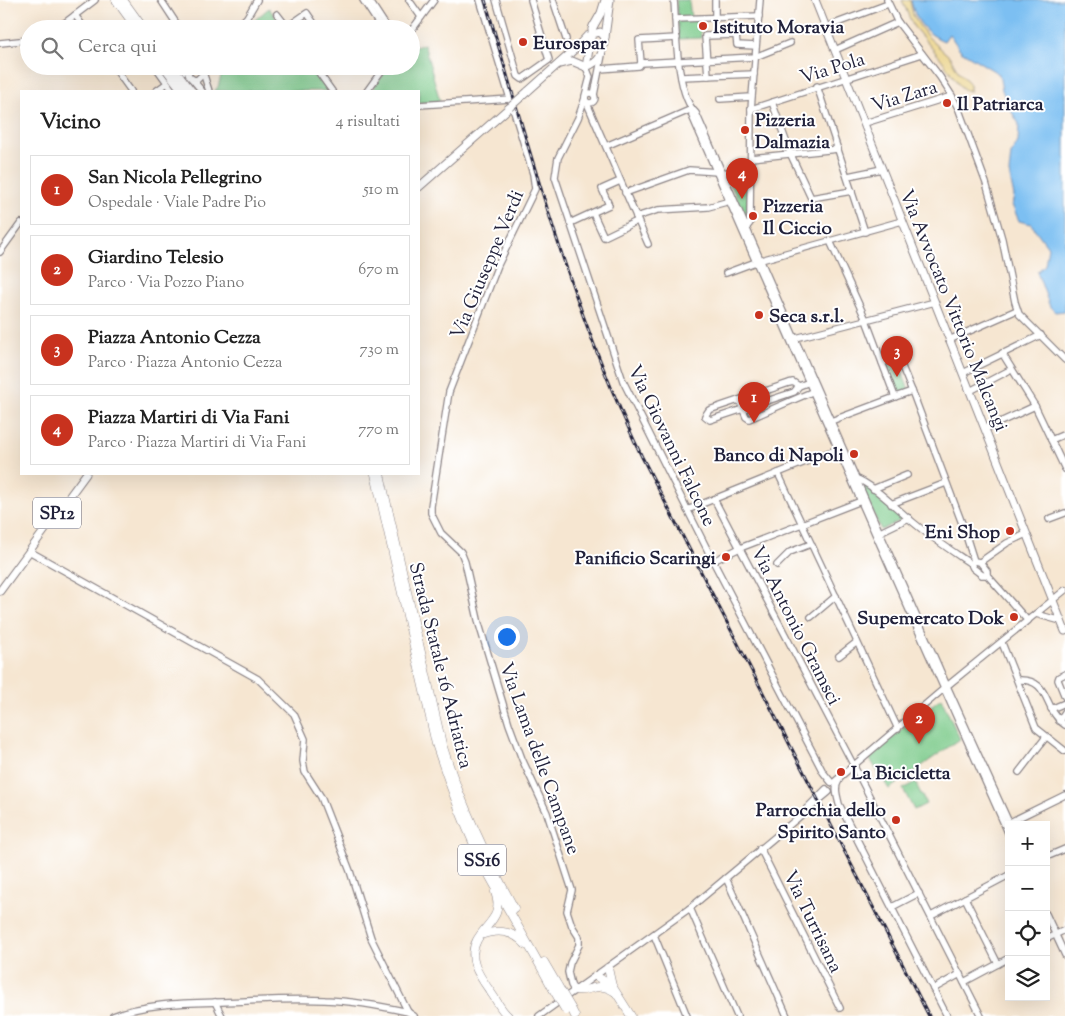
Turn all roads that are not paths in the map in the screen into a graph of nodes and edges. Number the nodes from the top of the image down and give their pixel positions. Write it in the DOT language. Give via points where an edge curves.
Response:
graph roads {
  1 [pos="95,0"];
  2 [pos="116,0"];
  3 [pos="123,0"];
  4 [pos="160,0"];
  5 [pos="257,0"];
  6 [pos="363,0"];
  7 [pos="369,0"];
  8 [pos="410,0"];
  9 [pos="434,0"];
  10 [pos="480,0"];
  11 [pos="496,0"];
  12 [pos="531,0"];
  13 [pos="553,0"];
  14 [pos="560,0"];
  15 [pos="605,0"];
  16 [pos="610,0"];
  17 [pos="674,0"];
  18 [pos="715,0"];
  19 [pos="760,0"];
  20 [pos="816,0"];
  21 [pos="887,2"];
  22 [pos="277,14"];
  23 [pos="75,15"];
  24 [pos="759,16"];
  25 [pos="716,17"];
  26 [pos="421,18"];
  27 [pos="675,18"];
  28 [pos="68,20"];
  29 [pos="79,20"];
  30 [pos="130,20"];
  31 [pos="137,20"];
  32 [pos="174,20"];
  33 [pos="245,20"];
  34 [pos="282,20"];
  35 [pos="298,20"];
  36 [pos="312,20"];
  37 [pos="376,20"];
  38 [pos="382,20"];
  39 [pos="898,22"];
  40 [pos="826,27"];
  41 [pos="591,33"];
  42 [pos="604,37"];
  43 [pos="677,38"];
  44 [pos="566,39"];
  45 [pos="20,41"];
  46 [pos="790,42"];
  47 [pos="0,43"];
  48 [pos="756,46"];
  49 [pos="835,50"];
  50 [pos="922,54"];
  51 [pos="589,55"];
  52 [pos="755,56"];
  53 [pos="601,57"];
  54 [pos="707,60"];
  55 [pos="679,61"];
  56 [pos="641,63"];
  57 [pos="559,64"];
  58 [pos="586,67"];
  59 [pos="600,69"];
  60 [pos="754,74"];
  61 [pos="119,75"];
  62 [pos="161,75"];
  63 [pos="170,75"];
  64 [pos="177,75"];
  65 [pos="178,75"];
  66 [pos="182,75"];
  67 [pos="190,75"];
  68 [pos="201,75"];
  69 [pos="204,75"];
  70 [pos="322,75"];
  71 [pos="377,75"];
  72 [pos="708,76"];
  73 [pos="681,77"];
  74 [pos="191,78"];
  75 [pos="846,78"];
  76 [pos="167,83"];
  77 [pos="817,86"];
  78 [pos="130,90"];
  79 [pos="157,90"];
  80 [pos="172,90"];
  81 [pos="181,90"];
  82 [pos="188,90"];
  83 [pos="201,90"];
  84 [pos="209,90"];
  85 [pos="331,90"];
  86 [pos="368,90"];
  87 [pos="952,96"];
  88 [pos="752,97"];
  89 [pos="720,99"];
  90 [pos="589,100"];
  91 [pos="772,102"];
  92 [pos="510,103"];
  93 [pos="420,104"];
  94 [pos="751,109"];
  95 [pos="692,110"];
  96 [pos="865,123"];
  97 [pos="606,146"];
  98 [pos="838,149"];
  99 [pos="791,155"];
  100 [pos="751,158"];
  101 [pos="882,169"];
  102 [pos="751,173"];
  103 [pos="720,174"];
  104 [pos="848,176"];
  105 [pos="620,181"];
  106 [pos="420,186"];
  107 [pos="852,191"];
  108 [pos="625,193"];
  109 [pos="730,201"];
  110 [pos="593,213"];
  111 [pos="636,219"];
  112 [pos="902,221"];
  113 [pos="570,223"];
  114 [pos="20,224"];
  115 [pos="744,229"];
  116 [pos="865,232"];
  117 [pos="830,241"];
  118 [pos="648,244"];
  119 [pos="0,252"];
  120 [pos="758,260"];
  121 [pos="726,274"];
  122 [pos="935,302"];
  123 [pos="1018,310"];
  124 [pos="866,320"];
  125 [pos="1041,335"];
  126 [pos="792,339"];
  127 [pos="949,340"];
  128 [pos="1002,353"];
  129 [pos="1065,360"];
  130 [pos="882,363"];
  131 [pos="1008,371"];
  132 [pos="963,373"];
  133 [pos="811,382"];
  134 [pos="799,386"];
  135 [pos="776,387"];
  136 [pos="815,391"];
  137 [pos="912,391"];
  138 [pos="970,391"];
  139 [pos="780,396"];
  140 [pos="896,397"];
  141 [pos="739,400"];
  142 [pos="784,404"];
  143 [pos="1035,406"];
  144 [pos="743,409"];
  145 [pos="831,421"];
  146 [pos="985,429"];
  147 [pos="1065,434"];
  148 [pos="1051,440"];
  149 [pos="840,448"];
  150 [pos="1065,469"];
  151 [pos="778,473"];
  152 [pos="85,475"];
  153 [pos="375,475"];
  154 [pos="380,475"];
  155 [pos="907,475"];
  156 [pos="855,478"];
  157 [pos="946,483"];
  158 [pos="873,489"];
  159 [pos="714,499"];
  160 [pos="861,501"];
  161 [pos="891,504"];
  162 [pos="687,510"];
  163 [pos="431,513"];
  164 [pos="1065,513"];
  165 [pos="909,518"];
  166 [pos="1049,519"];
  167 [pos="802,524"];
  168 [pos="877,532"];
  169 [pos="1026,534"];
  170 [pos="811,544"];
  171 [pos="740,548"];
  172 [pos="29,551"];
  173 [pos="713,561"];
  174 [pos="975,562"];
  175 [pos="777,565"];
  176 [pos="986,575"];
  177 [pos="1065,590"];
  178 [pos="0,591"];
  179 [pos="836,596"];
  180 [pos="1052,601"];
  181 [pos="1036,614"];
  182 [pos="812,617"];
  183 [pos="1028,621"];
  184 [pos="1061,621"];
  185 [pos="1065,632"];
  186 [pos="857,642"];
  187 [pos="1002,643"];
  188 [pos="839,656"];
  189 [pos="1065,674"];
  190 [pos="1018,680"];
  191 [pos="946,688"];
  192 [pos="1065,697"];
  193 [pos="1065,703"];
  194 [pos="1051,709"];
  195 [pos="1065,712"];
  196 [pos="1059,721"];
  197 [pos="1065,725"];
  198 [pos="898,729"];
  199 [pos="1046,737"];
  200 [pos="1065,751"];
  201 [pos="854,766"];
  202 [pos="1019,772"];
  203 [pos="831,787"];
  204 [pos="1065,795"];
  205 [pos="1007,821"];
  206 [pos="1014,821"];
  207 [pos="760,848"];
  208 [pos="1065,849"];
  209 [pos="1050,855"];
  210 [pos="483,863"];
  211 [pos="1005,876"];
  212 [pos="726,878"];
  213 [pos="919,893"];
  214 [pos="965,898"];
  215 [pos="892,907"];
  216 [pos="690,908"];
  217 [pos="931,916"];
  218 [pos="1050,923"];
  219 [pos="1065,930"];
  220 [pos="1055,934"];
  221 [pos="481,935"];
  222 [pos="654,935"];
  223 [pos="1050,937"];
  224 [pos="1065,955"];
  225 [pos="537,959"];
  226 [pos="1005,960"];
  227 [pos="998,964"];
  228 [pos="608,968"];
  229 [pos="960,974"];
  230 [pos="596,976"];
  231 [pos="964,982"];
  232 [pos="603,986"];
  233 [pos="556,987"];
  234 [pos="614,989"];
  235 [pos="933,989"];
  236 [pos="574,990"];
  237 [pos="215,1002"];
  238 [pos="840,1008"];
  239 [pos="408,1012"];
  240 [pos="568,1012"];
  241 [pos="506,1015"];
  242 [pos="113,1016"];
  243 [pos="222,1016"];
  244 [pos="414,1016"];
  245 [pos="539,1016"];
  246 [pos="575,1016"];
  247 [pos="631,1016"];
  248 [pos="687,1016"];
  249 [pos="737,1016"];
  250 [pos="787,1016"];
  251 [pos="947,1016"];
  252 [pos="981,1016"];
  1 -- 23 [label="street"];
  2 -- 30 [label="highway"];
  3 -- 31 [label="highway"];
  4 -- 32 [label="street"];
  5 -- 33 [label="street"];
  6 -- 37 [label="street"];
  7 -- 38 [label="street"];
  8 -- 26 [label="street"];
  9 -- 26 [label="street"];
  10 -- 92 [label="street, Via Giuseppe Verdi"];
  11 -- 12 [label="street" via="518,76 523,79 549,60"];
  13 -- 14 [label="street"];
  13 -- 44 [label="street"];
  15 -- 41 [label="main road"];
  16 -- 42 [label="main road"];
  17 -- 27 [label="street"];
  18 -- 25 [label="street"];
  19 -- 24 [label="street"];
  20 -- 40 [label="main road, Via Avvocato Vittorio Malcangi"];
  21 -- 39 [label="street"];
  21 -- 40 [label="street"];
  22 -- 34 [label="street"];
  23 -- 28 [label="street"];
  23 -- 29 [label="street"];
  24 -- 25 [label="street"];
  24 -- 48 [label="street"];
  25 -- 27 [label="street"];
  27 -- 43 [label="street"];
  35 -- 36 [label="street" via="307,13"];
  39 -- 49 [label="street"];
  39 -- 50 [label="street"];
  40 -- 49 [label="main road, Via Avvocato Vittorio Malcangi"];
  41 -- 42 [label="main road" via="600,32"];
  41 -- 51 [label="main road"];
  41 -- 57 [label="main road"];
  42 -- 53 [label="main road"];
  43 -- 55 [label="street"];
  43 -- 56 [label="street" via="639,40"];
  45 -- 47 [label="street"];
  46 -- 52 [label="street"];
  48 -- 52 [label="street"];
  48 -- 54 [label="street" via="737,45 736,35 705,36"];
  49 -- 75 [label="main road, Via Avvocato Vittorio Malcangi"];
  50 -- 75 [label="street, Via Pola"];
  50 -- 87 [label="street"];
  51 -- 53 [label="main road" via="594,60"];
  51 -- 58 [label="main road"];
  52 -- 54 [label="street"];
  52 -- 60 [label="street"];
  53 -- 58 [label="main road"];
  53 -- 59 [label="street"];
  54 -- 55 [label="street"];
  54 -- 72 [label="street"];
  55 -- 56 [label="street"];
  55 -- 73 [label="street"];
  56 -- 59 [label="street" via="639,66"];
  57 -- 58 [label="main road" via="572,62"];
  57 -- 92 [label="main road, bridge"];
  58 -- 90 [label="street" via="590,77"];
  59 -- 90 [label="street"];
  60 -- 72 [label="street"];
  60 -- 88 [label="street"];
  61 -- 78 [label="street"];
  62 -- 76 [label="street"];
  63 -- 81 [label="highway, bridge"];
  64 -- 82 [label="highway, bridge"];
  65 -- 76 [label="street"];
  66 -- 74 [label="street"];
  67 -- 74 [label="street"];
  68 -- 74 [label="street" via="200,78"];
  69 -- 84 [label="street"];
  70 -- 85 [label="street"];
  71 -- 86 [label="street"];
  72 -- 73 [label="street"];
  73 -- 95 [label="street"];
  74 -- 83 [label="street"];
  75 -- 77 [label="street, Via Pola"];
  75 -- 96 [label="main road, Via Avvocato Vittorio Malcangi"];
  76 -- 79 [label="street"];
  76 -- 80 [label="street"];
  77 -- 91 [label="street, Via Pola"];
  77 -- 98 [label="street"];
  87 -- 96 [label="street, Via Zara"];
  87 -- 123 [label="street" via="988,190"];
  88 -- 89 [label="street"];
  88 -- 94 [label="street"];
  90 -- 97 [label="street"];
  90 -- 113 [label="street, Via Giovanni Falcone" via="558,158 555,170"];
  91 -- 94 [label="street, Via Pola"];
  91 -- 99 [label="street"];
  92 -- 93 [label="street"];
  92 -- 106 [label="main road"];
  92 -- 163 [label="street, Via Giuseppe Verdi" via="536,189 498,265 449,392"];
  94 -- 100 [label="street"];
  95 -- 97 [label="street"];
  95 -- 103 [label="street"];
  96 -- 101 [label="main road, Via Avvocato Vittorio Malcangi"];
  97 -- 105 [label="street"];
  98 -- 99 [label="street"];
  98 -- 104 [label="street"];
  99 -- 100 [label="street"];
  99 -- 107 [label="street" via="811,198"];
  100 -- 102 [label="street"];
  101 -- 104 [label="street"];
  101 -- 112 [label="main road, Via Avvocato Vittorio Malcangi"];
  102 -- 103 [label="street"];
  102 -- 115 [label="street" via="750,223"];
  103 -- 108 [label="street" via="689,170"];
  103 -- 109 [label="street"];
  103 -- 115 [label="street"];
  104 -- 107 [label="street"];
  105 -- 108 [label="street"];
  105 -- 110 [label="street" via="602,189 609,205"];
  107 -- 116 [label="street"];
  108 -- 111 [label="street"];
  109 -- 111 [label="street" via="714,206 658,210"];
  109 -- 115 [label="street"];
  110 -- 111 [label="street" via="604,237"];
  110 -- 113 [label="street"];
  111 -- 118 [label="street"];
  112 -- 116 [label="street"];
  112 -- 122 [label="main road, Via Avvocato Vittorio Malcangi"];
  113 -- 162 [label="street, Via Giovanni Falcone" via="623,381"];
  114 -- 119 [label="street"];
  115 -- 120 [label="street"];
  116 -- 117 [label="street"];
  117 -- 120 [label="street"];
  117 -- 124 [label="street"];
  120 -- 121 [label="street"];
  120 -- 126 [label="street"];
  122 -- 124 [label="street"];
  122 -- 127 [label="main road, Via Avvocato Vittorio Malcangi"];
  123 -- 125 [label="street"];
  123 -- 127 [label="street"];
  124 -- 126 [label="street"];
  124 -- 130 [label="street"];
  125 -- 128 [label="street"];
  125 -- 129 [label="street"];
  126 -- 133 [label="street"];
  127 -- 132 [label="main road, Via Avvocato Vittorio Malcangi"];
  128 -- 132 [label="street"];
  128 -- 143 [label="street"];
  130 -- 137 [label="street" via="898,357"];
  130 -- 140 [label="street"];
  131 -- 138 [label="street"];
  132 -- 138 [label="main road, Via Avvocato Vittorio Malcangi"];
  133 -- 134 [label="street"];
  133 -- 136 [label="street"];
  134 -- 135 [label="street" via="791,382"];
  134 -- 139 [label="street" via="794,392"];
  135 -- 139 [label="street"];
  135 -- 141 [label="street"];
  136 -- 142 [label="street"];
  136 -- 145 [label="street"];
  136 -- 149 [label="street"];
  137 -- 140 [label="street"];
  137 -- 157 [label="street"];
  138 -- 146 [label="main road, Via Avvocato Vittorio Malcangi"];
  139 -- 142 [label="street"];
  139 -- 144 [label="street"];
  140 -- 145 [label="street"];
  141 -- 144 [label="street"];
  141 -- 144 [label="street" via="708,410 705,416 710,420"];
  142 -- 144 [label="street" via="749,419"];
  143 -- 146 [label="street"];
  143 -- 148 [label="street"];
  145 -- 149 [label="street"];
  146 -- 169 [label="main road, Via Avvocato Vittorio Malcangi"];
  147 -- 148 [label="street"];
  148 -- 150 [label="street"];
  149 -- 151 [label="street"];
  149 -- 156 [label="street"];
  149 -- 160 [label="street"];
  151 -- 159 [label="street"];
  151 -- 167 [label="street"];
  152 -- 172 [label="main road, SP12"];
  153 -- 210 [label="highway, Strada Statale 16 Adriatica / SS16" via="436,744 459,811"];
  154 -- 233 [label="highway, Strada Statale 16 Adriatica / SS16" via="442,744 454,782 491,866"];
  155 -- 158 [label="street"];
  156 -- 158 [label="street"];
  156 -- 168 [label="street"];
  157 -- 161 [label="street"];
  157 -- 174 [label="street"];
  158 -- 161 [label="street"];
  159 -- 162 [label="street"];
  159 -- 171 [label="street, Via Antonio Gramsci"];
  160 -- 167 [label="street"];
  160 -- 168 [label="street"];
  161 -- 165 [label="street"];
  162 -- 173 [label="street, Via Giovanni Falcone"];
  163 -- 236 [label="street, Via Lama delle Campane" via="441,533 462,552 466,562 479,624 509,724 547,813 572,890 567,911 579,936 579,946 568,972"];
  164 -- 166 [label="street"];
  165 -- 168 [label="street"];
  165 -- 174 [label="street"];
  167 -- 170 [label="street"];
  167 -- 171 [label="street"];
  168 -- 191 [label="street"];
  169 -- 174 [label="street"];
  169 -- 180 [label="main road, Via Avvocato Vittorio Malcangi"];
  170 -- 175 [label="street" via="790,552"];
  170 -- 179 [label="street"];
  171 -- 173 [label="street"];
  171 -- 201 [label="street, Via Antonio Gramsci"];
  172 -- 178 [label="main road, SP12"];
  172 -- 239 [label="street" via="258,678 294,714 305,739 305,772 321,797 350,871 371,938"];
  173 -- 203 [label="street, Via Giovanni Falcone"];
  174 -- 176 [label="street" via="987,571"];
  174 -- 176 [label="street" via="973,568"];
  176 -- 183 [label="street"];
  177 -- 180 [label="street"];
  179 -- 182 [label="street"];
  179 -- 186 [label="street"];
  180 -- 181 [label="street"];
  180 -- 184 [label="main road, Via Avvocato Vittorio Malcangi"];
  181 -- 183 [label="street"];
  181 -- 184 [label="street"];
  183 -- 187 [label="street"];
  184 -- 185 [label="main road, Via Avvocato Vittorio Malcangi"];
  186 -- 188 [label="street"];
  186 -- 198 [label="street"];
  187 -- 190 [label="street"];
  187 -- 191 [label="street"];
  189 -- 192 [label="street" via="1058,680"];
  190 -- 194 [label="street" via="1039,685"];
  190 -- 199 [label="street" via="1036,728"];
  191 -- 198 [label="street"];
  191 -- 205 [label="street"];
  193 -- 194 [label="street"];
  194 -- 196 [label="street"];
  195 -- 196 [label="street"];
  196 -- 197 [label="street"];
  198 -- 201 [label="street"];
  199 -- 200 [label="street"];
  199 -- 202 [label="street"];
  201 -- 203 [label="street"];
  201 -- 213 [label="street, Via Antonio Gramsci"];
  203 -- 207 [label="street"];
  203 -- 215 [label="street, Via Giovanni Falcone"];
  204 -- 206 [label="street"];
  207 -- 212 [label="street"];
  207 -- 238 [label="street, Via Turrisana"];
  208 -- 209 [label="street"];
  210 -- 221 [label="highway, SS16" via="498,901 498,911"];
  210 -- 225 [label="highway, Strada Statale 16 Adriatica / SS16"];
  211 -- 214 [label="street"];
  212 -- 216 [label="street"];
  212 -- 250 [label="street"];
  213 -- 215 [label="street"];
  213 -- 217 [label="street, Via Antonio Gramsci"];
  214 -- 217 [label="street"];
  214 -- 227 [label="street"];
  215 -- 235 [label="street, Via Giovanni Falcone"];
  216 -- 222 [label="street"];
  216 -- 249 [label="street"];
  217 -- 229 [label="street, Via Antonio Gramsci"];
  218 -- 220 [label="street"];
  219 -- 220 [label="street"];
  220 -- 223 [label="street"];
  220 -- 224 [label="street"];
  221 -- 225 [label="highway, SS16" via="501,931 512,934 520,938"];
  221 -- 241 [label="highway, SS16" via="473,950 473,960 477,972"];
  222 -- 228 [label="street"];
  222 -- 248 [label="street"];
  225 -- 233 [label="highway, Strada Statale 16 Adriatica / SS16"];
  226 -- 227 [label="street"];
  227 -- 231 [label="street"];
  228 -- 230 [label="street"];
  228 -- 234 [label="highway"];
  229 -- 231 [label="street, Via Antonio Gramsci"];
  229 -- 235 [label="street"];
  230 -- 232 [label="highway"];
  230 -- 234 [label="highway"];
  230 -- 236 [label="street"];
  231 -- 252 [label="street, Via Antonio Gramsci"];
  232 -- 234 [label="highway"];
  232 -- 236 [label="highway"];
  233 -- 240 [label="highway, Strada Statale 16 Adriatica / SS16, bridge"];
  234 -- 247 [label="highway"];
  235 -- 251 [label="street, Via Giovanni Falcone"];
  236 -- 245 [label="street"];
  237 -- 239 [label="street" via="326,1000"];
  237 -- 242 [label="street" via="129,1010"];
  237 -- 243 [label="street"];
  239 -- 244 [label="street"];
  240 -- 246 [label="highway, Strada Statale 16 Adriatica / SS16"];
}
